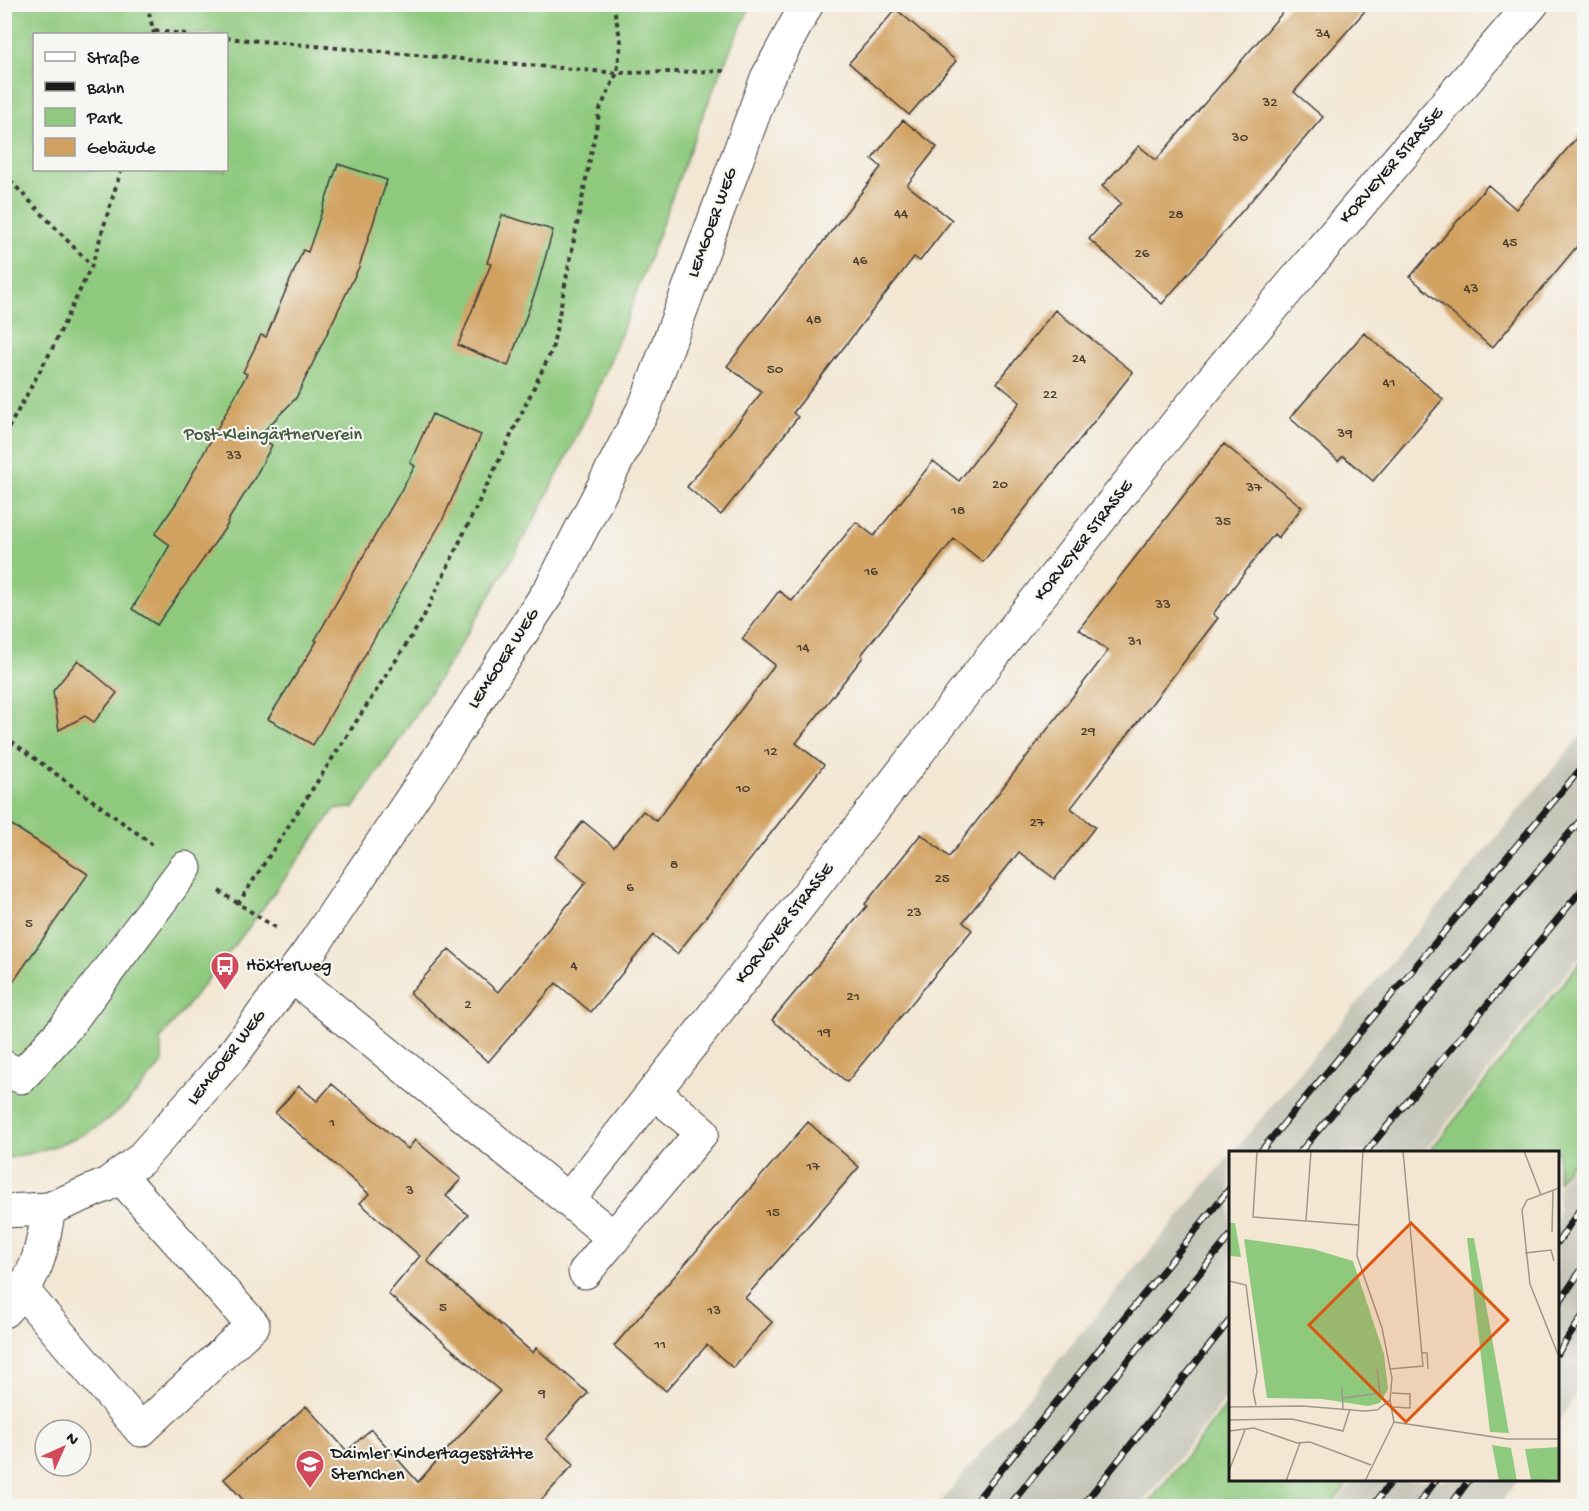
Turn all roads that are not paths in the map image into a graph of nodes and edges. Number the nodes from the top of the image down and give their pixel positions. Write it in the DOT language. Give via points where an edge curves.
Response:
graph roads {
  1 [pos="807,4"];
  2 [pos="1532,4"];
  3 [pos="185,868"];
  4 [pos="292,976"];
  5 [pos="4,1067"];
  6 [pos="654,1092"];
  7 [pos="120,1176"];
  8 [pos="568,1200"];
  9 [pos="49,1209"];
  10 [pos="4,1211"];
  11 [pos="614,1238"];
  12 [pos="585,1272"];
  13 [pos="14,1301"];
  1 -- 4 [label="street, LEMGOER WEG" via="767,78 646,404 551,588"];
  2 -- 6 [label="street, KORVEYER STRASSE" via="1312,259 1088,534"];
  3 -- 5 [label="street" via="66,1028 21,1077"];
  4 -- 7 [label="street, LEMGOER WEG" via="192,1104"];
  4 -- 8 [label="street"];
  6 -- 8 [label="street, KORVEYER STRASSE"];
  6 -- 11 [label="street" via="702,1132"];
  7 -- 9 [label="street, LEMGOER WEG"];
  7 -- 13 [label="street" via="253,1325 141,1430"];
  8 -- 11 [label="street"];
  9 -- 10 [label="street"];
  9 -- 13 [label="street" via="39,1261"];
  11 -- 12 [label="street"];
}
